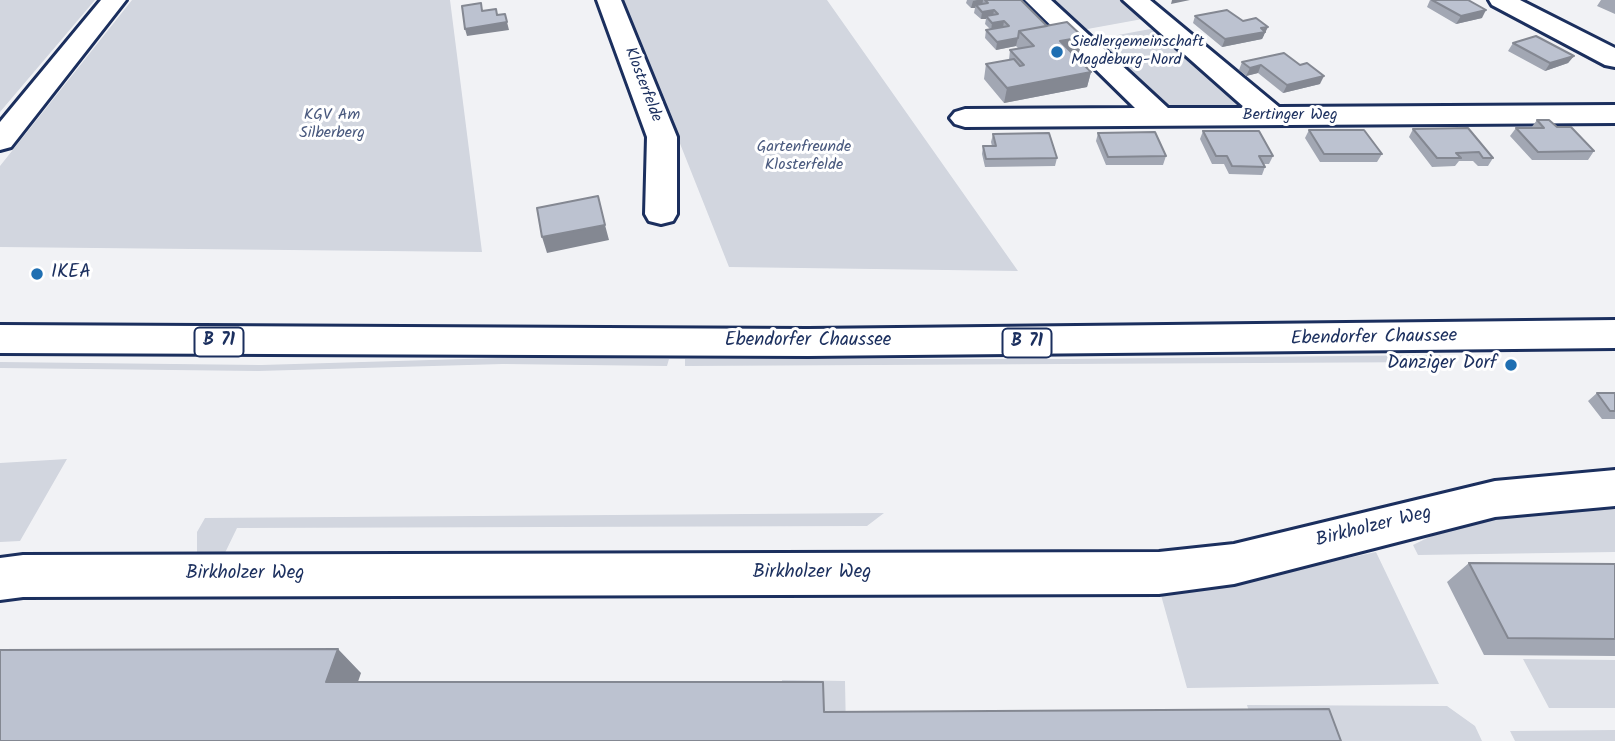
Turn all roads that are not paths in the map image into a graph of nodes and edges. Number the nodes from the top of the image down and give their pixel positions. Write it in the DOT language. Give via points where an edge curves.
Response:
graph roads {
  1 [pos="114,0"];
  2 [pos="610,0"];
  3 [pos="1037,0"];
  4 [pos="1135,0"];
  5 [pos="1501,0"];
  6 [pos="1615,59"];
  7 [pos="1615,114"];
  8 [pos="1272,116"];
  9 [pos="1161,117"];
  10 [pos="965,118"];
  11 [pos="0,141"];
  12 [pos="661,214"];
  13 [pos="1615,334"];
  14 [pos="0,339"];
  15 [pos="1615,488"];
  16 [pos="0,579"];
  1 -- 11 [label="street"];
  2 -- 12 [label="street, Klosterfelde" via="662,137"];
  3 -- 9 [label="street"];
  4 -- 8 [label="street"];
  5 -- 6 [label="street"];
  7 -- 8 [label="street, Bertinger Weg"];
  8 -- 9 [label="street, Bertinger Weg"];
  9 -- 10 [label="street, Bertinger Weg"];
  13 -- 14 [label="street, Ebendorfer Chaussee / B 71" via="1090,343"];
  15 -- 16 [label="street, Birkholzer Weg" via="1495,499 1234,564 1159,573"];
}
